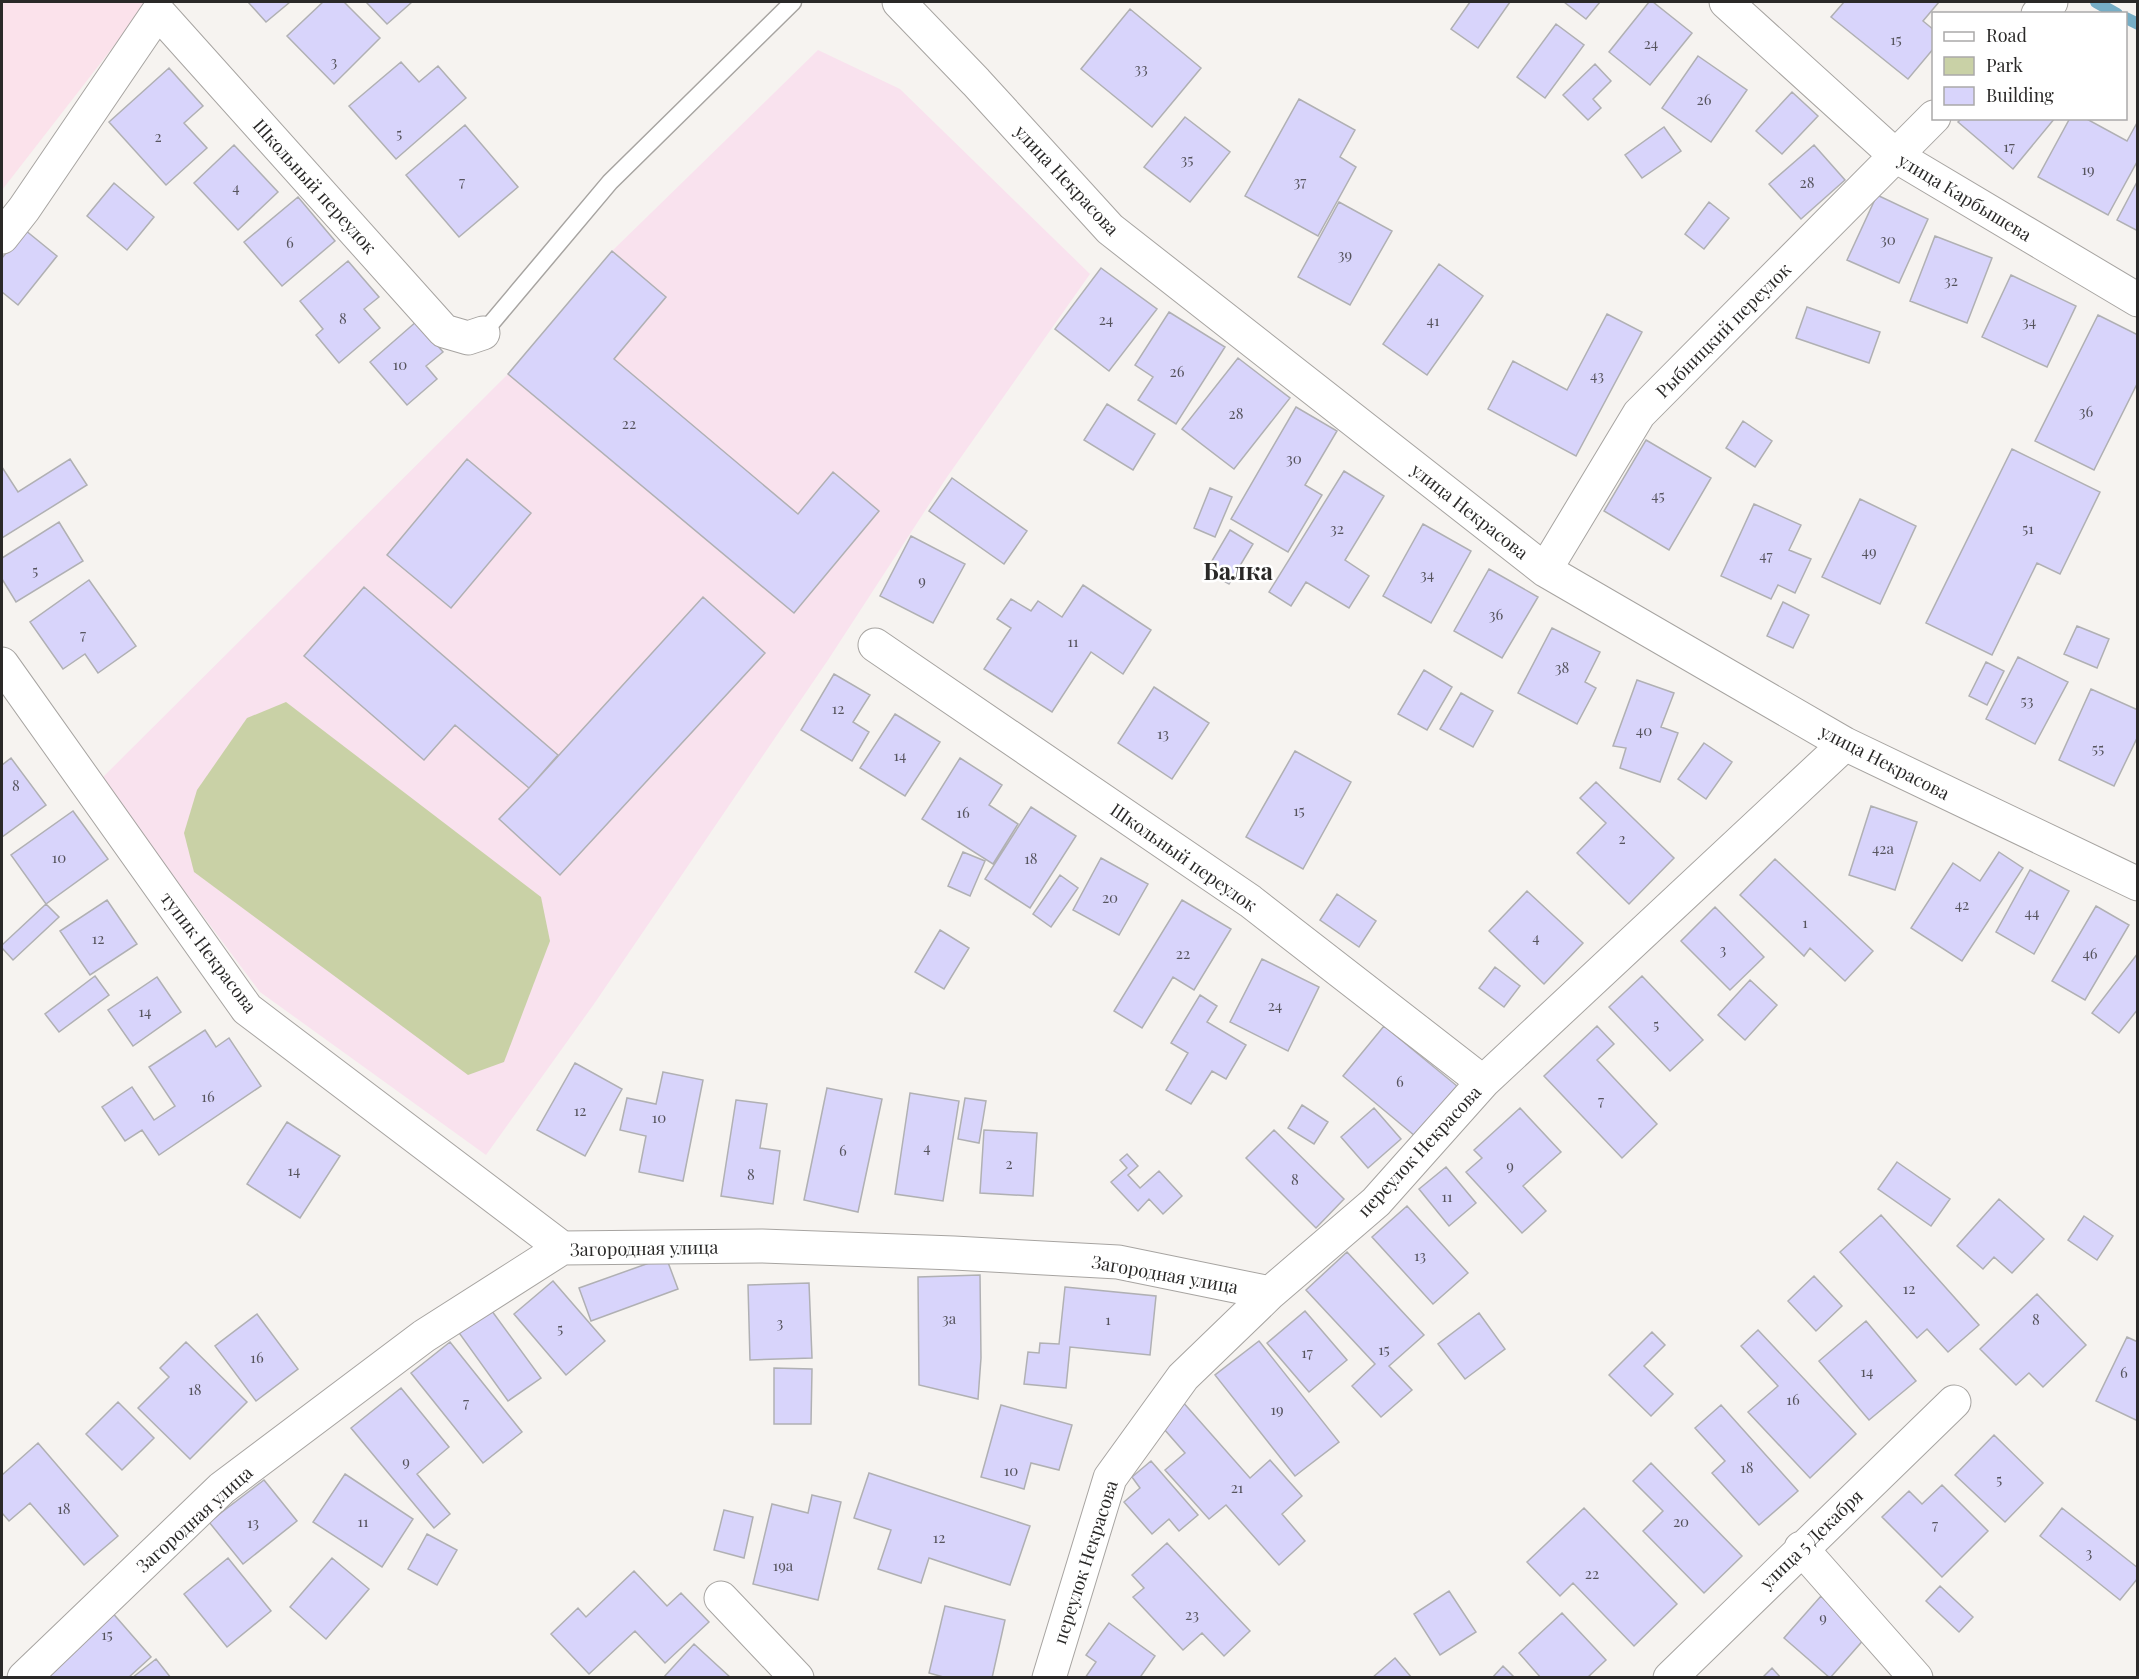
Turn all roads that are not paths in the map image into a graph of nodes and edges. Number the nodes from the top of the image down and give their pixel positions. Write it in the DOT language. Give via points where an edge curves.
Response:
graph roads {
  1 [pos="793,2"];
  2 [pos="899,2"];
  3 [pos="1726,2"];
  4 [pos="1932,119"];
  5 [pos="1896,156"];
  6 [pos="2,237"];
  7 [pos="2138,300"];
  8 [pos="483,333"];
  9 [pos="1545,570"];
  10 [pos="875,645"];
  11 [pos="2,664"];
  12 [pos="1845,744"];
  13 [pos="2138,885"];
  14 [pos="1483,1082"];
  15 [pos="562,1248"];
  16 [pos="1270,1293"];
  17 [pos="1954,1402"];
  18 [pos="1801,1548"];
  19 [pos="721,1598"];
  20 [pos="24,1677"];
  21 [pos="797,1677"];
  22 [pos="1049,1677"];
  23 [pos="1670,1677"];
  24 [pos="1916,1677"];
  1 -- 8 [label="lane" via="610,182"];
  2 -- 9 [label="street, улица Некрасова" via="1110,229"];
  3 -- 5 [label="street, улица Карбышева"];
  4 -- 5 [label="street, Рыбницкий переулок"];
  5 -- 7 [label="street, улица Карбышева"];
  5 -- 9 [label="street, Рыбницкий переулок" via="1639,414"];
  6 -- 8 [label="street, Школьный переулок" via="158,12 444,331 468,338"];
  9 -- 12 [label="street, улица Некрасова"];
  10 -- 14 [label="street, Школьный переулок" via="1250,901"];
  11 -- 15 [label="street, тупик Некрасова" via="246,1009"];
  12 -- 13 [label="street, улица Некрасова"];
  12 -- 14 [label="street, переулок Некрасова"];
  14 -- 16 [label="street, переулок Некрасова" via="1376,1202"];
  15 -- 16 [label="street, Загородная улица" via="762,1246 1118,1262"];
  15 -- 20 [label="street, Загородная улица" via="424,1336 222,1488"];
  16 -- 22 [label="street, переулок Некрасова" via="1183,1377 1110,1478"];
  17 -- 18 [label="street, улица 5 Декабря"];
  18 -- 23 [label="street, улица 5 Декабря"];
  18 -- 24 [label="street"];
  19 -- 21 [label="street"];
}
